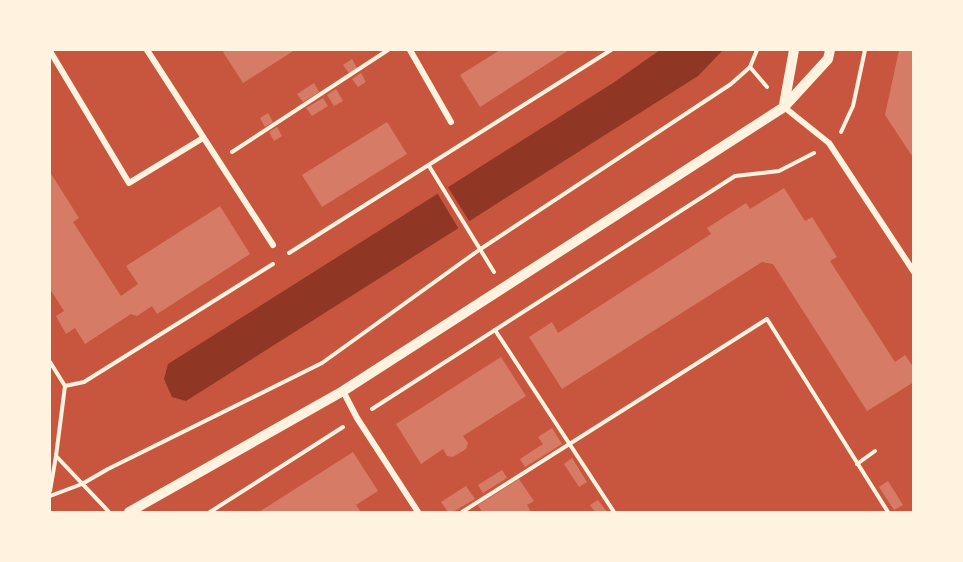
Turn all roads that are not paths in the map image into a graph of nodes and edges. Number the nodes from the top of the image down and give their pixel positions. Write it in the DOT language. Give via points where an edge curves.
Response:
graph roads {
  1 [pos="147,50"];
  2 [pos="410,50"];
  3 [pos="794,50"];
  4 [pos="830,50"];
  5 [pos="50,51"];
  6 [pos="784,107"];
  7 [pos="451,122"];
  8 [pos="203,138"];
  9 [pos="273,245"];
  10 [pos="914,273"];
  11 [pos="343,391"];
  12 [pos="129,513"];
  13 [pos="418,513"];
  1 -- 8 [label="street"];
  2 -- 7 [label="street"];
  3 -- 6 [label="street"];
  4 -- 6 [label="street" via="828,59"];
  5 -- 8 [label="street" via="129,183"];
  6 -- 10 [label="street" via="829,143"];
  6 -- 11 [label="street"];
  8 -- 9 [label="street"];
  11 -- 12 [label="street"];
  11 -- 13 [label="street"];
}
